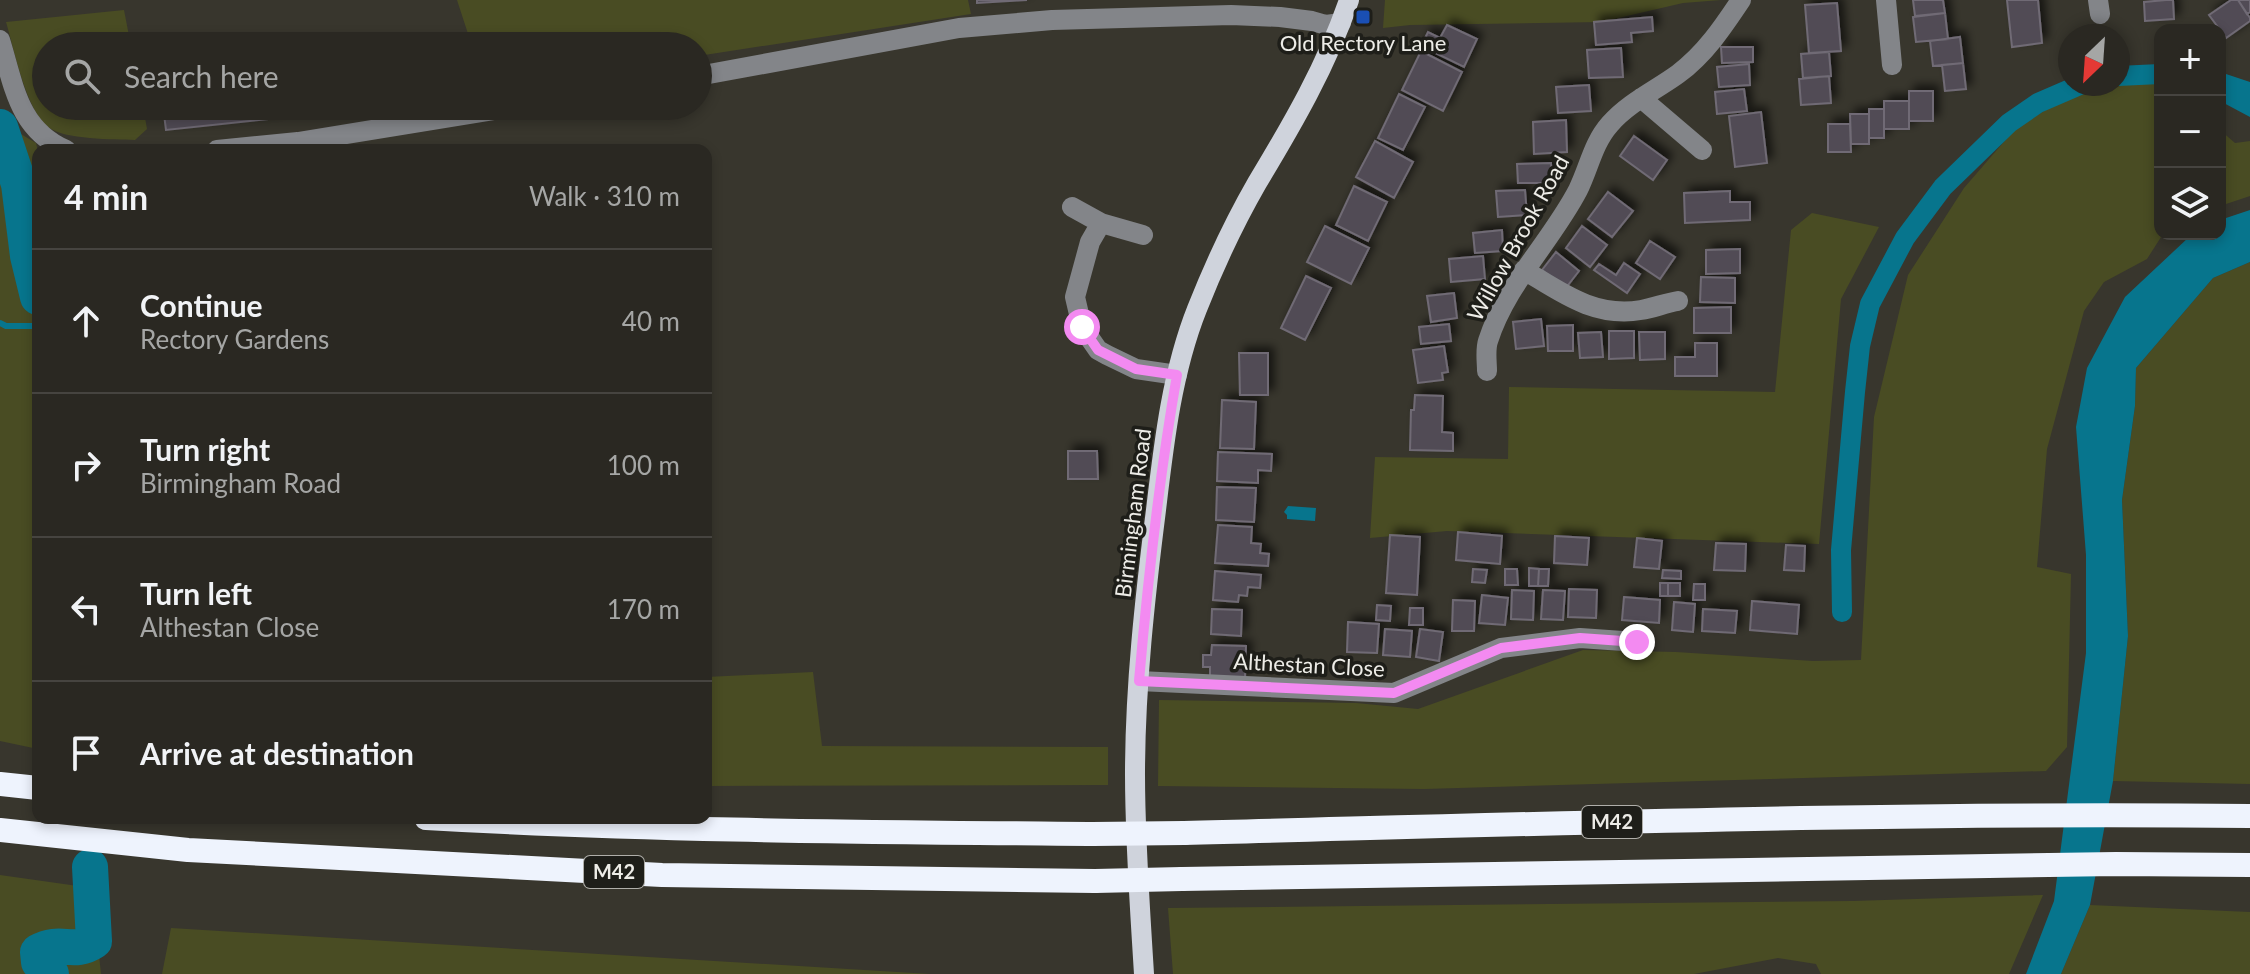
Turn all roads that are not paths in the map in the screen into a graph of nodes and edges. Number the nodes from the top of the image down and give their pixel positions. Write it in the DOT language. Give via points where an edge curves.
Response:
graph roads {
  1 [pos="1349,0"];
  2 [pos="1741,0"];
  3 [pos="1886,0"];
  4 [pos="1341,23"];
  5 [pos="0,40"];
  6 [pos="1892,65"];
  7 [pos="712,73"];
  8 [pos="1641,98"];
  9 [pos="436,120"];
  10 [pos="53,144"];
  11 [pos="273,144"];
  12 [pos="1702,150"];
  13 [pos="1072,207"];
  14 [pos="1101,223"];
  15 [pos="1143,235"];
  16 [pos="1524,270"];
  17 [pos="1678,301"];
  18 [pos="1487,371"];
  19 [pos="1177,375"];
  20 [pos="1637,642"];
  21 [pos="1139,681"];
  22 [pos="0,784"];
  23 [pos="32,788"];
  24 [pos="2250,816"];
  25 [pos="523,824"];
  26 [pos="0,830"];
  27 [pos="2250,865"];
  28 [pos="1144,974"];
  1 -- 4 [label="main road, Birmingham Road"];
  2 -- 8 [label="street, Willow Brook Road" via="1708,48"];
  3 -- 6 [label="street"];
  4 -- 7 [label="street" via="1231,15 1022,22 959,28"];
  4 -- 19 [label="main road, Birmingham Road" via="1293,124 1220,254"];
  5 -- 10 [label="street" via="21,109"];
  8 -- 12 [label="street"];
  8 -- 16 [label="street, Willow Brook Road" via="1606,129 1562,218"];
  9 -- 11 [label="street"];
  13 -- 14 [label="street"];
  14 -- 15 [label="street"];
  14 -- 19 [label="street" via="1090,242 1075,297 1082,327 1098,350 1136,369"];
  16 -- 17 [label="street" via="1580,304 1612,312"];
  16 -- 18 [label="street, Willow Brook Road" via="1487,344"];
  19 -- 21 [label="main road, Birmingham Road" via="1150,554"];
  20 -- 21 [label="street, Althestan Close" via="1611,631 1501,648 1394,693"];
  21 -- 28 [label="main road, Birmingham Road" via="1135,774"];
  22 -- 23 [label="highway"];
  24 -- 25 [label="highway, M42, bridge" via="2041,815 1093,834"];
  26 -- 27 [label="highway, M42, bridge" via="188,850 662,875 1095,881"];
}
